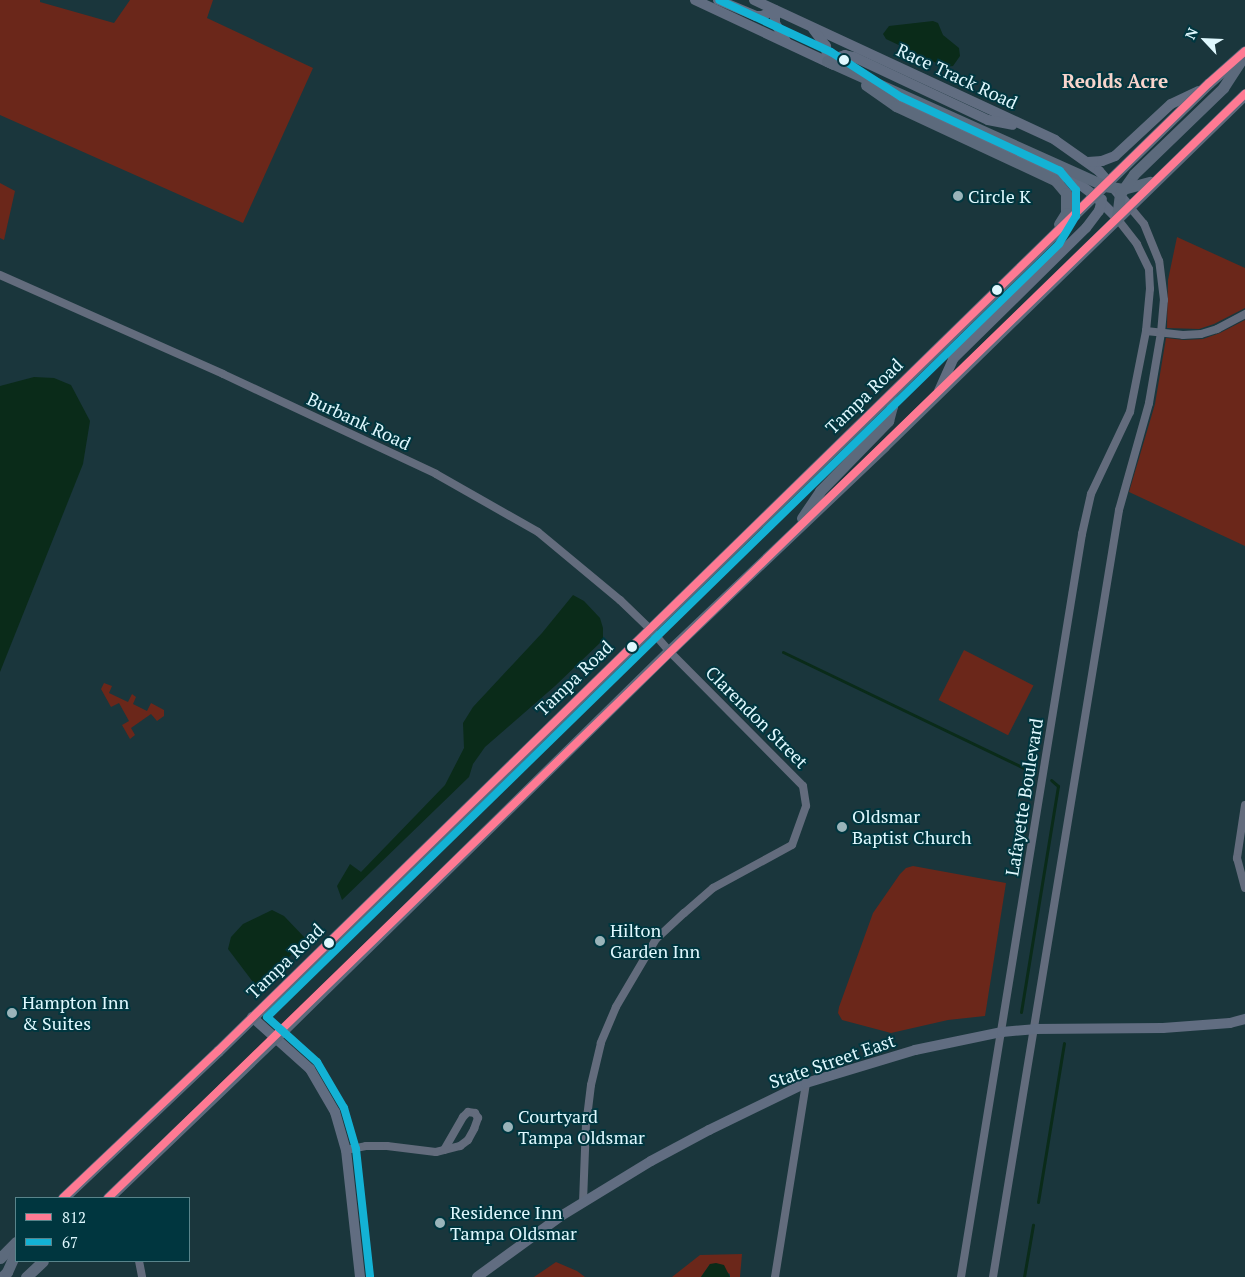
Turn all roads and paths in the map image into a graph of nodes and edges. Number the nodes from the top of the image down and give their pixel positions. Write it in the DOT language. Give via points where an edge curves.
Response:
graph roads {
  1 [pos="695,0"];
  2 [pos="718,0"];
  3 [pos="754,0"];
  4 [pos="775,10"];
  5 [pos="811,26"];
  6 [pos="788,43"];
  7 [pos="1245,52"];
  8 [pos="828,61"];
  9 [pos="866,85"];
  10 [pos="1202,89"];
  11 [pos="1245,94"];
  12 [pos="1028,127"];
  13 [pos="1088,162"];
  14 [pos="1155,181"];
  15 [pos="1108,190"];
  16 [pos="1129,206"];
  17 [pos="1117,218"];
  18 [pos="1052,237"];
  19 [pos="0,275"];
  20 [pos="1245,314"];
  21 [pos="1146,331"];
  22 [pos="1161,333"];
  23 [pos="938,394"];
  24 [pos="890,396"];
  25 [pos="793,532"];
  26 [pos="650,629"];
  27 [pos="669,651"];
  28 [pos="1245,805"];
  29 [pos="1245,888"];
  30 [pos="252,1017"];
  31 [pos="1245,1019"];
  32 [pos="1034,1029"];
  33 [pos="1002,1032"];
  34 [pos="275,1038"];
  35 [pos="806,1083"];
  36 [pos="346,1150"];
  37 [pos="444,1150"];
  38 [pos="64,1197"];
  39 [pos="109,1197"];
  40 [pos="583,1203"];
  41 [pos="15,1243"];
  42 [pos="15,1248"];
  43 [pos="15,1254"];
  44 [pos="0,1258"];
  45 [pos="42,1262"];
  46 [pos="139,1262"];
  47 [pos="0,1271"];
  48 [pos="2,1277"];
  49 [pos="26,1277"];
  50 [pos="142,1277"];
  51 [pos="360,1277"];
  52 [pos="477,1277"];
  53 [pos="775,1277"];
  54 [pos="961,1277"];
  55 [pos="993,1277"];
  1 -- 6 [label="main road, Race Track Road"];
  2 -- 4 [label="main road" via="756,16"];
  3 -- 4 [label="main road, Race Track Road"];
  4 -- 5 [label="main road, Race Track Road"];
  4 -- 6 [label="main road" via="775,23"];
  5 -- 8 [label="main road" via="826,46"];
  5 -- 12 [label="main road, Race Track Road"];
  6 -- 8 [label="main road, Race Track Road"];
  7 -- 10 [label="main road"];
  7 -- 15 [label="main road" via="1223,88 1134,174"];
  8 -- 9 [label="main road, Race Track Road"];
  8 -- 12 [label="main road" via="854,57 988,120"];
  8 -- 15 [label="main road"];
  9 -- 15 [label="main road, Race Track Road" via="1071,180"];
  9 -- 18 [label="main road" via="896,106 1055,180 1066,193 1068,205"];
  10 -- 13 [label="main road" via="1171,104 1115,156 1102,162"];
  10 -- 15 [label="main road"];
  11 -- 14 [label="main road"];
  12 -- 13 [label="main road, Race Track Road"];
  13 -- 15 [label="main road, Race Track Road"];
  14 -- 15 [label="main road"];
  14 -- 16 [label="main road"];
  15 -- 16 [label="main road, Race Track Road"];
  15 -- 17 [label="main road"];
  15 -- 17 [label="main road, Race Track Road"];
  15 -- 18 [label="main road, Tampa Road"];
  15 -- 23 [label="main road" via="1099,211 1086,228 953,359"];
  16 -- 17 [label="main road"];
  16 -- 22 [label="street" via="1144,224 1160,261 1164,300"];
  17 -- 21 [label="street, Lafayette Boulevard" via="1137,244 1149,270"];
  17 -- 23 [label="main road"];
  18 -- 24 [label="main road, Tampa Road"];
  19 -- 26 [label="street, Burbank Road" via="223,374 468,491 538,532"];
  20 -- 22 [label="street" via="1201,334"];
  21 -- 22 [label="street"];
  21 -- 33 [label="street, Lafayette Boulevard" via="1130,412 1091,494 1082,534"];
  22 -- 32 [label="street" via="1150,403 1119,510"];
  23 -- 25 [label="main road"];
  24 -- 25 [label="main road" via="892,406 888,421 820,491"];
  24 -- 26 [label="main road, Tampa Road"];
  25 -- 27 [label="main road"];
  26 -- 27 [label="street, Burbank Road"];
  26 -- 30 [label="main road, Tampa Road"];
  27 -- 34 [label="main road"];
  27 -- 40 [label="street, Clarendon Street" via="801,783 806,794 806,806 792,845 713,888 656,939 628,984 601,1043 590,1085"];
  28 -- 29 [label="street" via="1237,858"];
  30 -- 34 [label="main road"];
  30 -- 38 [label="main road, Tampa Road"];
  31 -- 32 [label="main road, State Street East" via="1163,1028"];
  32 -- 33 [label="main road, State Street East"];
  32 -- 55 [label="street"];
  33 -- 35 [label="main road, State Street East" via="915,1050"];
  33 -- 54 [label="street, Lafayette Boulevard"];
  34 -- 36 [label="main road" via="310,1069 341,1126"];
  34 -- 39 [label="main road"];
  35 -- 40 [label="main road, State Street East" via="709,1130"];
  35 -- 53 [label="street"];
  36 -- 37 [label="street" via="366,1146 426,1152"];
  36 -- 51 [label="main road"];
  37 -- 37 [label="street" via="468,1140 478,1118 475,1113 468,1112 462,1117"];
  40 -- 52 [label="main road, State Street East"];
  41 -- 44 [label="main road"];
  42 -- 47 [label="main road"];
  43 -- 48 [label="main road"];
  45 -- 49 [label="main road"];
  46 -- 50 [label="street"];
}
